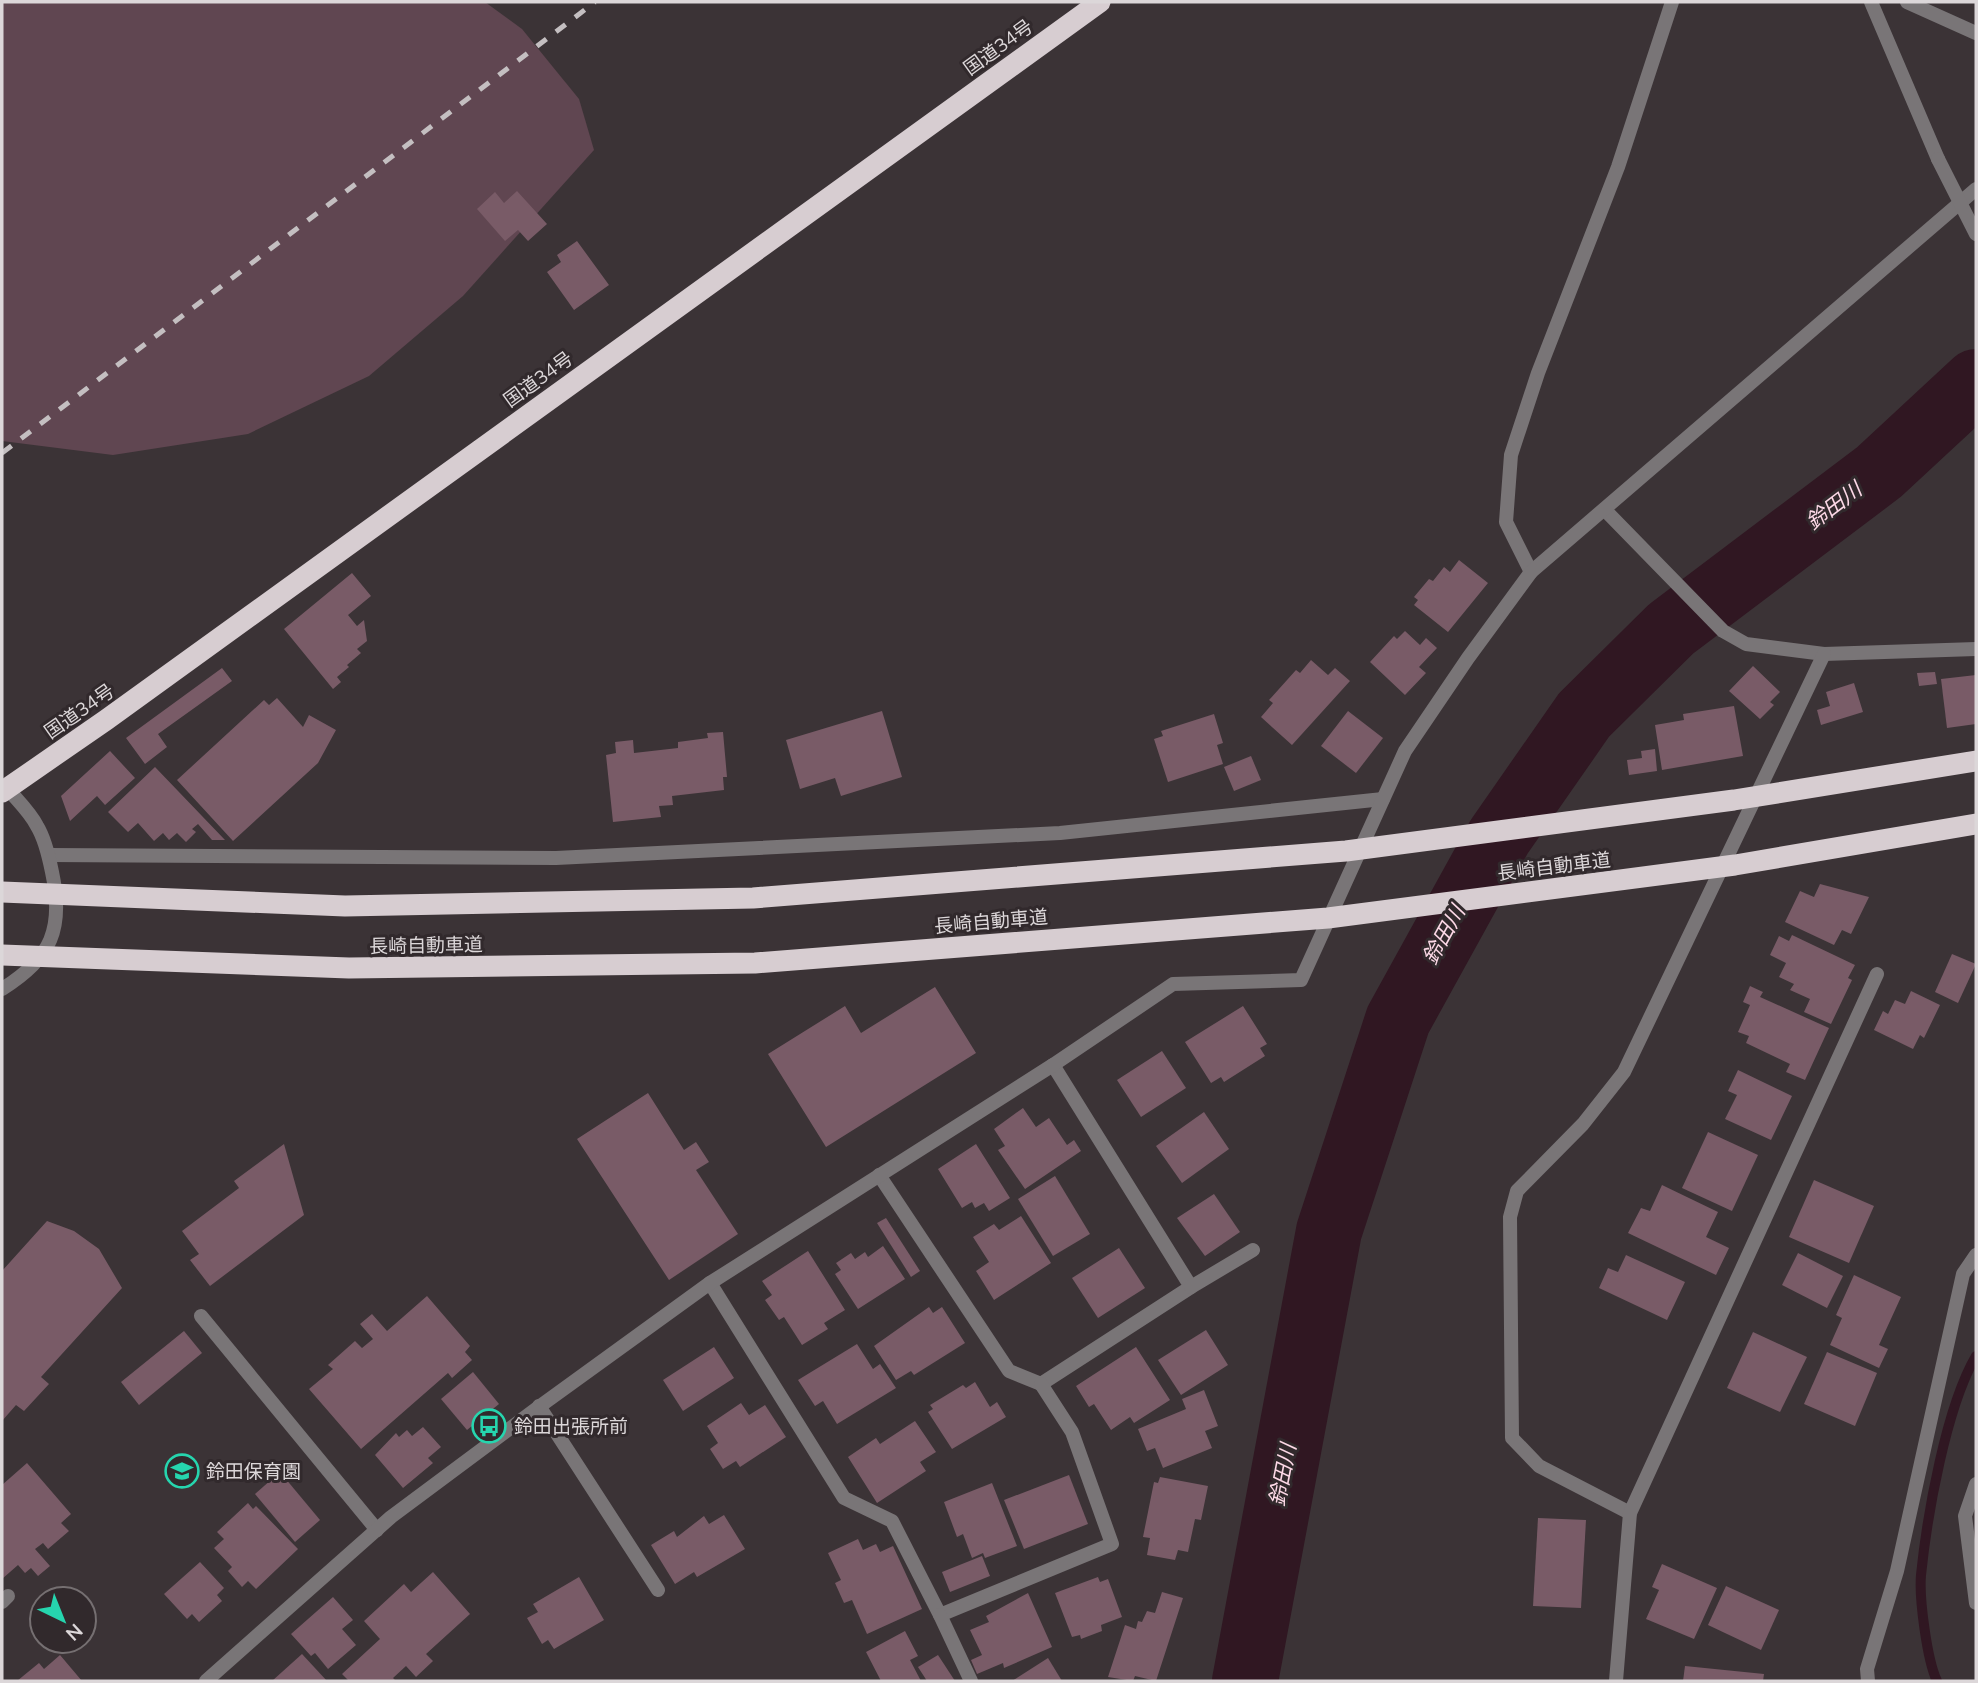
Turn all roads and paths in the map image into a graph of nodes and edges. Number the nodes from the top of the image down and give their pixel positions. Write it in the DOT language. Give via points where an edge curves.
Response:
graph roads {
  1 [pos="1100,2"];
  2 [pos="1672,2"];
  3 [pos="1871,2"];
  4 [pos="1907,2"];
  5 [pos="1976,33"];
  6 [pos="1976,189"];
  7 [pos="1976,234"];
  8 [pos="1605,510"];
  9 [pos="1531,572"];
  10 [pos="1976,649"];
  11 [pos="1824,654"];
  12 [pos="1976,761"];
  13 [pos="4,790"];
  14 [pos="1384,799"];
  15 [pos="1976,824"];
  16 [pos="49,855"];
  17 [pos="2,892"];
  18 [pos="2,955"];
  19 [pos="1877,974"];
  20 [pos="2,989"];
  21 [pos="1053,1065"];
  22 [pos="879,1175"];
  23 [pos="1253,1250"];
  24 [pos="1976,1255"];
  25 [pos="710,1283"];
  26 [pos="1191,1287"];
  27 [pos="201,1315"];
  28 [pos="1041,1384"];
  29 [pos="539,1406"];
  30 [pos="1976,1484"];
  31 [pos="1630,1513"];
  32 [pos="377,1530"];
  33 [pos="658,1590"];
  34 [pos="1976,1602"];
  35 [pos="940,1615"];
  36 [pos="212,1679"];
  37 [pos="971,1681"];
  38 [pos="1616,1681"];
  39 [pos="1868,1681"];
  1 -- 13 [label="highway, 国道34号"];
  2 -- 9 [label="street" via="1618,167 1511,455 1506,522"];
  3 -- 7 [label="street, bridge" via="1938,159"];
  4 -- 5 [label="street"];
  6 -- 8 [label="street"];
  8 -- 9 [label="street"];
  8 -- 11 [label="street" via="1723,631 1746,644"];
  9 -- 14 [label="street" via="1405,751"];
  10 -- 11 [label="street"];
  11 -- 31 [label="street" via="1624,1072 1583,1124 1517,1191 1510,1217 1511,1438 1539,1466"];
  12 -- 17 [label="highway, bridge" via="1734,800 1346,851 753,898 345,906"];
  13 -- 16 [label="street" via="38,826"];
  14 -- 16 [label="street" via="1060,833 556,858"];
  14 -- 21 [label="street" via="1301,980 1173,984"];
  15 -- 18 [label="highway, 長崎自動車道, bridge" via="1735,865 1328,918 755,963 349,968"];
  16 -- 20 [label="street" via="59,903 55,935 23,975"];
  19 -- 31 [label="street"];
  21 -- 22 [label="street"];
  21 -- 26 [label="street"];
  22 -- 25 [label="street"];
  22 -- 28 [label="street" via="1009,1371"];
  23 -- 26 [label="street"];
  24 -- 39 [label="street" via="1963,1274 1897,1571 1867,1669"];
  25 -- 29 [label="street"];
  25 -- 35 [label="street" via="844,1497 892,1521"];
  26 -- 28 [label="street"];
  27 -- 32 [label="street"];
  28 -- 35 [label="street" via="1072,1433 1112,1544"];
  29 -- 32 [label="street"];
  29 -- 33 [label="street"];
  30 -- 34 [label="street" via="1965,1516"];
  31 -- 38 [label="street"];
  32 -- 36 [label="street"];
  35 -- 37 [label="street"];
}
